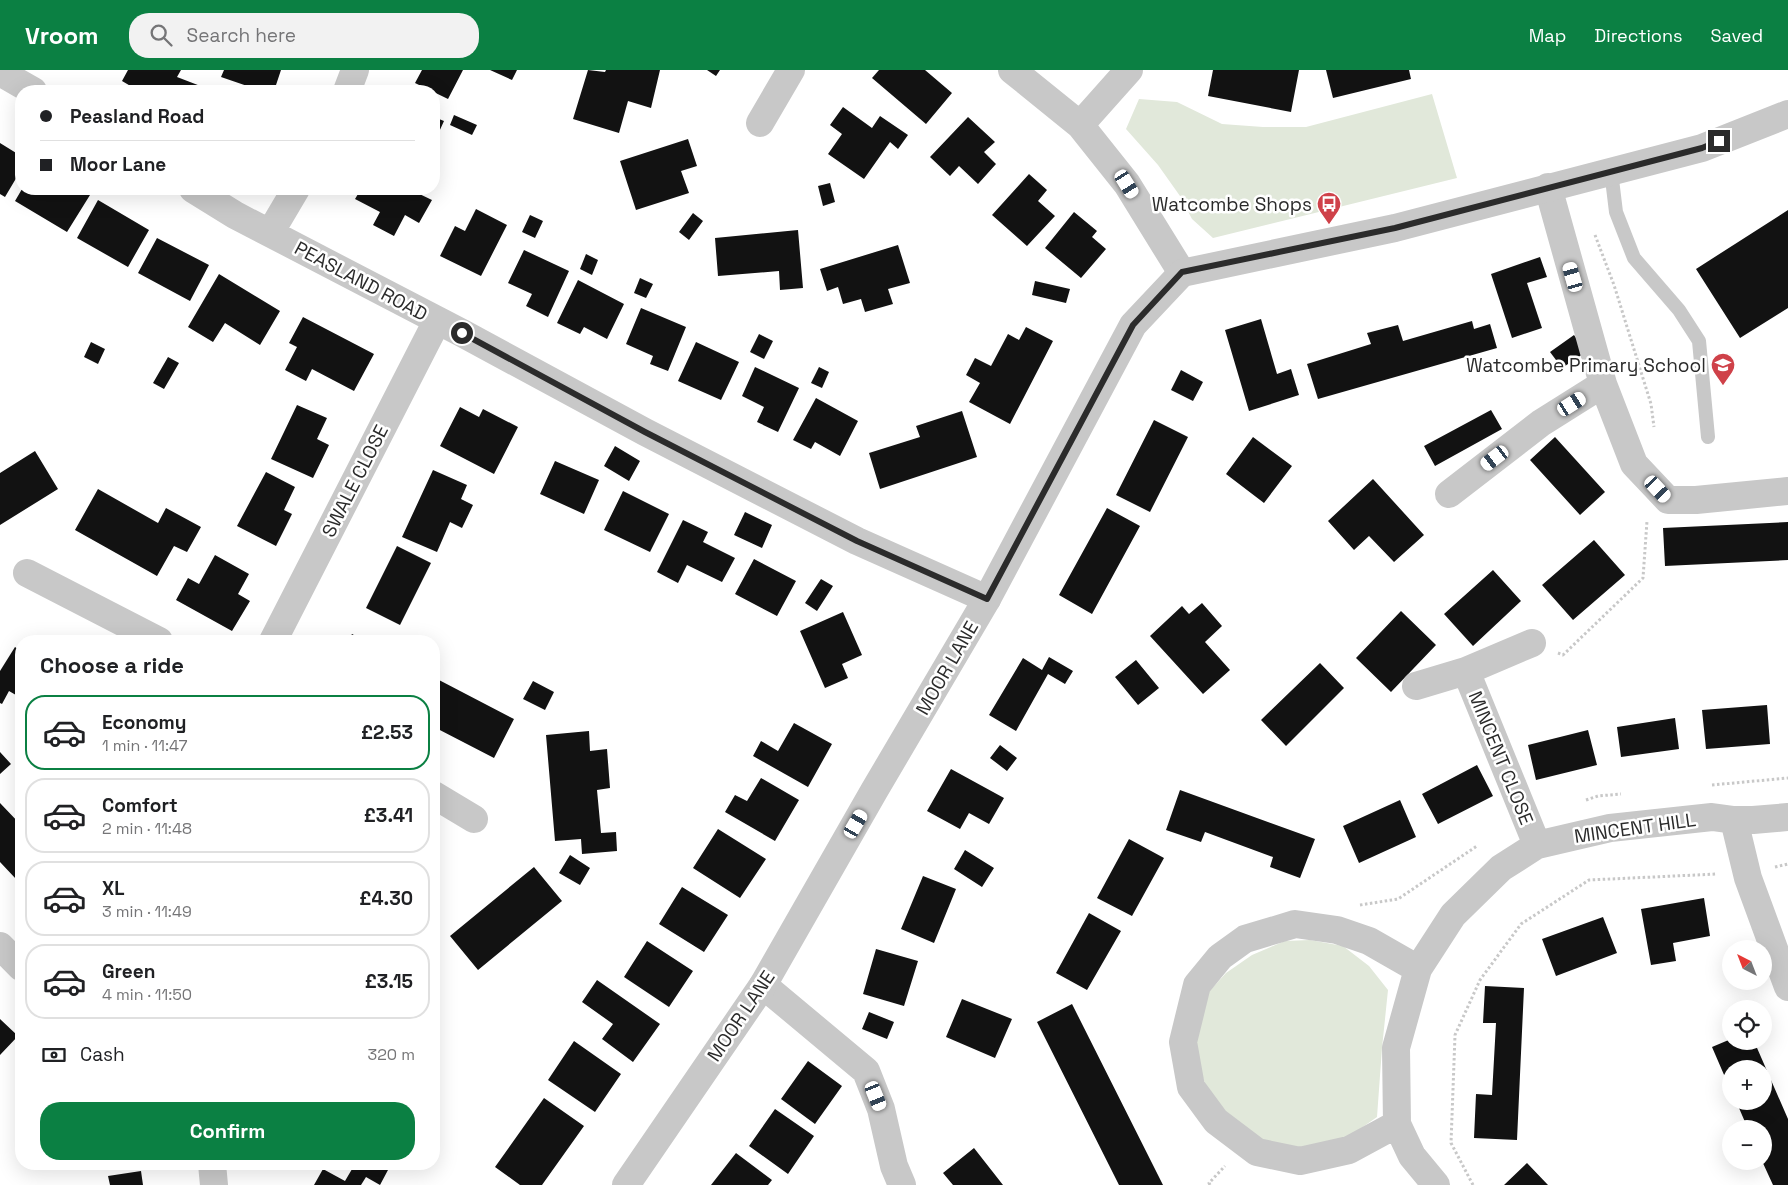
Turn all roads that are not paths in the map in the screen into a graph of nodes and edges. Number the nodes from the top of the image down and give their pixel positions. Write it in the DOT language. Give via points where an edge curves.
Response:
graph roads {
  1 [pos="355,70"];
  2 [pos="791,70"];
  3 [pos="1012,70"];
  4 [pos="1129,70"];
  5 [pos="0,72"];
  6 [pos="23,85"];
  7 [pos="349,85"];
  8 [pos="1788,114"];
  9 [pos="760,123"];
  10 [pos="1080,125"];
  11 [pos="1611,171"];
  12 [pos="1548,187"];
  13 [pos="203,195"];
  14 [pos="292,195"];
  15 [pos="270,233"];
  16 [pos="1182,272"];
  17 [pos="437,321"];
  18 [pos="1603,384"];
  19 [pos="1708,436"];
  20 [pos="1788,491"];
  21 [pos="1449,494"];
  22 [pos="27,572"];
  23 [pos="987,599"];
  24 [pos="148,635"];
  25 [pos="276,635"];
  26 [pos="1532,643"];
  27 [pos="1466,671"];
  28 [pos="1416,686"];
  29 [pos="440,799"];
  30 [pos="1788,817"];
  31 [pos="474,819"];
  32 [pos="1734,820"];
  33 [pos="1537,845"];
  34 [pos="0,946"];
  35 [pos="15,961"];
  36 [pos="1418,969"];
  37 [pos="763,986"];
  38 [pos="1788,987"];
  39 [pos="1397,1124"];
  40 [pos="213,1170"];
  41 [pos="214,1185"];
  42 [pos="626,1185"];
  43 [pos="902,1185"];
  44 [pos="1436,1185"];
  1 -- 7 [label="street"];
  2 -- 9 [label="street"];
  3 -- 10 [label="street"];
  4 -- 10 [label="street"];
  5 -- 6 [label="street"];
  8 -- 11 [label="street" via="1702,148"];
  10 -- 16 [label="street" via="1127,184"];
  11 -- 12 [label="street"];
  11 -- 19 [label="lane" via="1616,212 1634,258 1678,310 1699,341"];
  12 -- 16 [label="street" via="1395,228"];
  12 -- 18 [label="street"];
  13 -- 15 [label="street, PEASLAND ROAD"];
  14 -- 15 [label="street"];
  15 -- 17 [label="street, PEASLAND ROAD"];
  16 -- 23 [label="street, MOOR LANE" via="1133,325"];
  17 -- 23 [label="street, PEASLAND ROAD" via="857,541"];
  17 -- 25 [label="street, SWALE CLOSE"];
  18 -- 20 [label="street" via="1634,464 1668,500"];
  18 -- 21 [label="street" via="1541,423"];
  22 -- 24 [label="street"];
  23 -- 37 [label="street, MOOR LANE"];
  26 -- 27 [label="street, MINCENT CLOSE"];
  27 -- 28 [label="street, MINCENT CLOSE"];
  27 -- 33 [label="street, MINCENT CLOSE"];
  29 -- 31 [label="street"];
  30 -- 32 [label="street, MINCENT HILL"];
  32 -- 33 [label="street, MINCENT HILL" via="1712,817 1610,828"];
  32 -- 38 [label="street" via="1747,873"];
  33 -- 36 [label="street, MINCENT HILL" via="1502,868 1453,915"];
  34 -- 35 [label="street"];
  36 -- 39 [label="street, MINCENT HILL" via="1396,1048"];
  36 -- 39 [label="street" via="1369,941 1337,930 1294,924 1245,939 1220,957 1196,985 1183,1042 1190,1087 1216,1122 1257,1152 1300,1161 1349,1150"];
  37 -- 42 [label="street, MOOR LANE"];
  37 -- 43 [label="street" via="866,1071 881,1109 894,1166"];
  39 -- 44 [label="street, MINCENT HILL" via="1412,1156"];
  40 -- 41 [label="street"];
}
